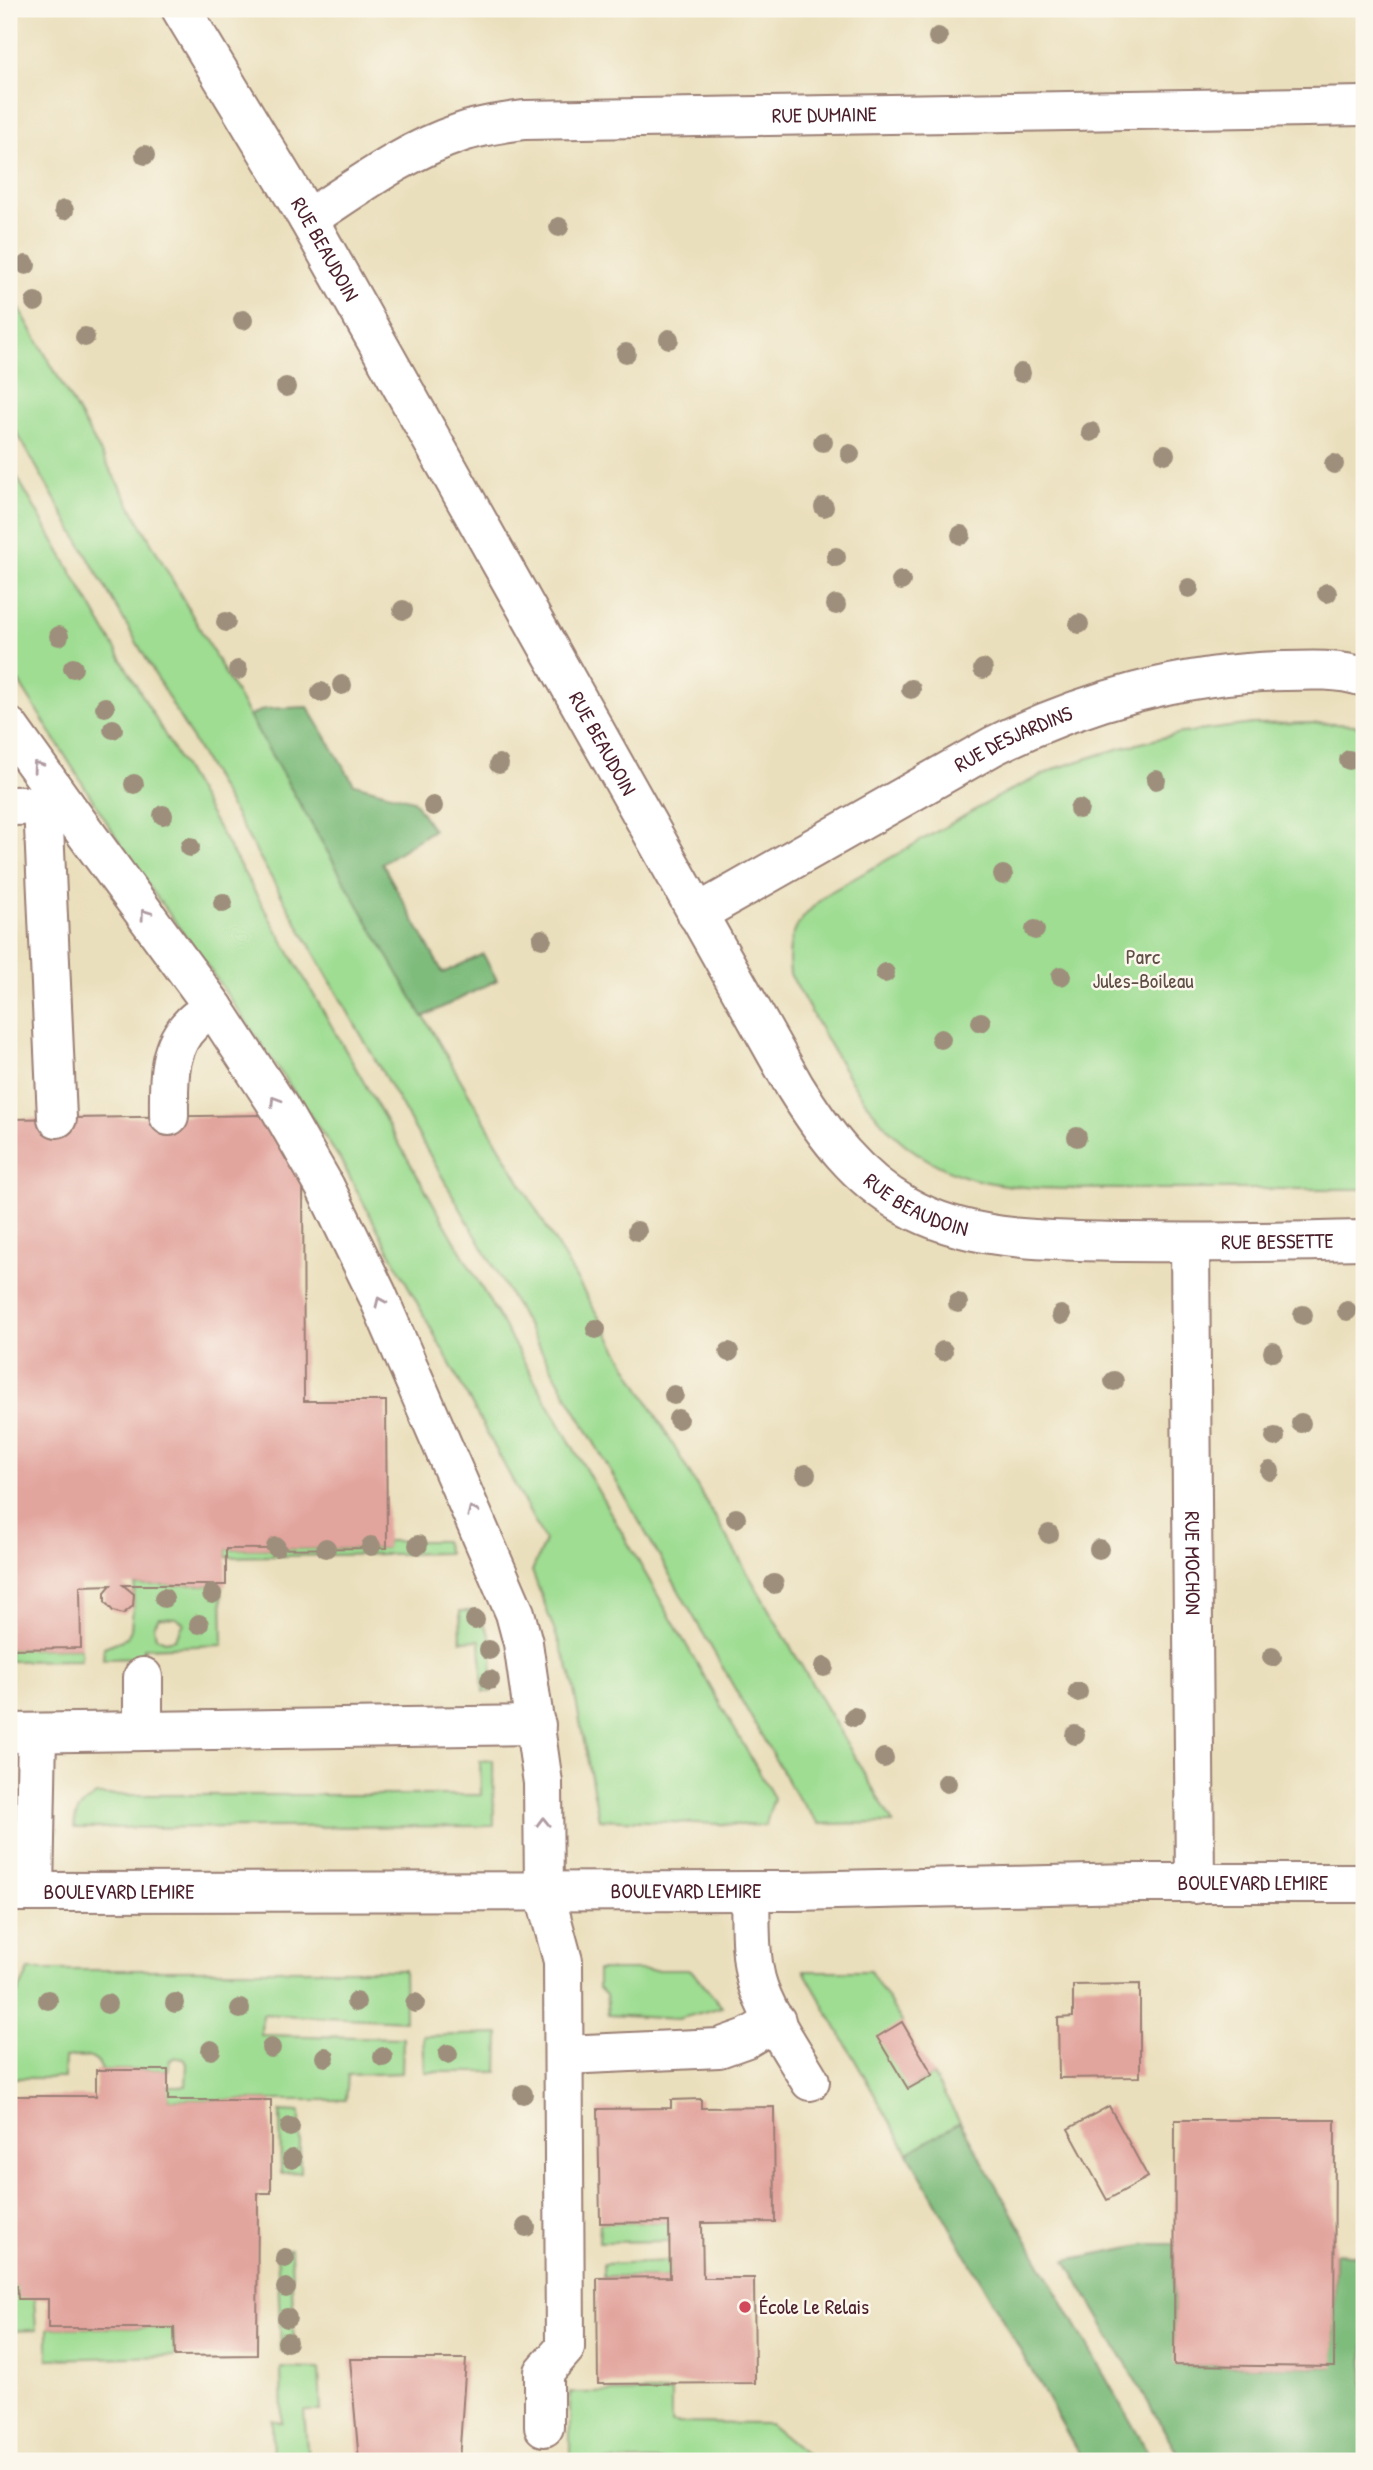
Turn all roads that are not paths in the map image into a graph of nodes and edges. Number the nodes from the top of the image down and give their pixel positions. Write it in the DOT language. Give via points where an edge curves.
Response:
graph roads {
  1 [pos="181,9"];
  2 [pos="1364,106"];
  3 [pos="308,219"];
  4 [pos="1364,677"];
  5 [pos="9,727"];
  6 [pos="39,805"];
  7 [pos="697,914"];
  8 [pos="215,1008"];
  9 [pos="169,1116"];
  10 [pos="57,1118"];
  11 [pos="1364,1240"];
  12 [pos="1190,1243"];
  13 [pos="143,1677"];
  14 [pos="536,1726"];
  15 [pos="143,1731"];
  16 [pos="23,1733"];
  17 [pos="1364,1883"];
  18 [pos="1195,1884"];
  19 [pos="544,1891"];
  20 [pos="750,1891"];
  21 [pos="22,1892"];
  22 [pos="776,2021"];
  23 [pos="564,2055"];
  24 [pos="810,2081"];
  25 [pos="544,2427"];
  1 -- 3 [label="street, RUE BEAUDOIN"];
  2 -- 3 [label="street, RUE DUMAINE" via="524,120 459,133 427,146"];
  3 -- 7 [label="street, RUE BEAUDOIN"];
  4 -- 7 [label="street, RUE DESJARDINS" via="1320,670 1226,675 1075,710 993,746"];
  6 -- 5 [label="street, one-way"];
  8 -- 6 [label="street, one-way"];
  6 -- 10 [label="street"];
  7 -- 12 [label="street, RUE BEAUDOIN" via="831,1142 853,1166 906,1206 986,1233"];
  8 -- 9 [label="street" via="192,1023 173,1052"];
  14 -- 8 [label="street, one-way" via="515,1613 377,1294 325,1187"];
  11 -- 12 [label="street, RUE BESSETTE"];
  12 -- 18 [label="street, RUE MOCHON"];
  13 -- 15 [label="street"];
  14 -- 15 [label="street"];
  19 -- 14 [label="street, one-way" via="543,1783"];
  15 -- 16 [label="street"];
  16 -- 21 [label="street"];
  17 -- 18 [label="street, BOULEVARD LEMIRE"];
  18 -- 20 [label="street, BOULEVARD LEMIRE"];
  19 -- 20 [label="street, BOULEVARD LEMIRE"];
  19 -- 21 [label="street, BOULEVARD LEMIRE"];
  19 -- 23 [label="street" via="563,1961"];
  20 -- 22 [label="street" via="756,1980"];
  22 -- 23 [label="street" via="719,2048"];
  22 -- 24 [label="street"];
  23 -- 25 [label="street" via="565,2348 544,2372"];
}
